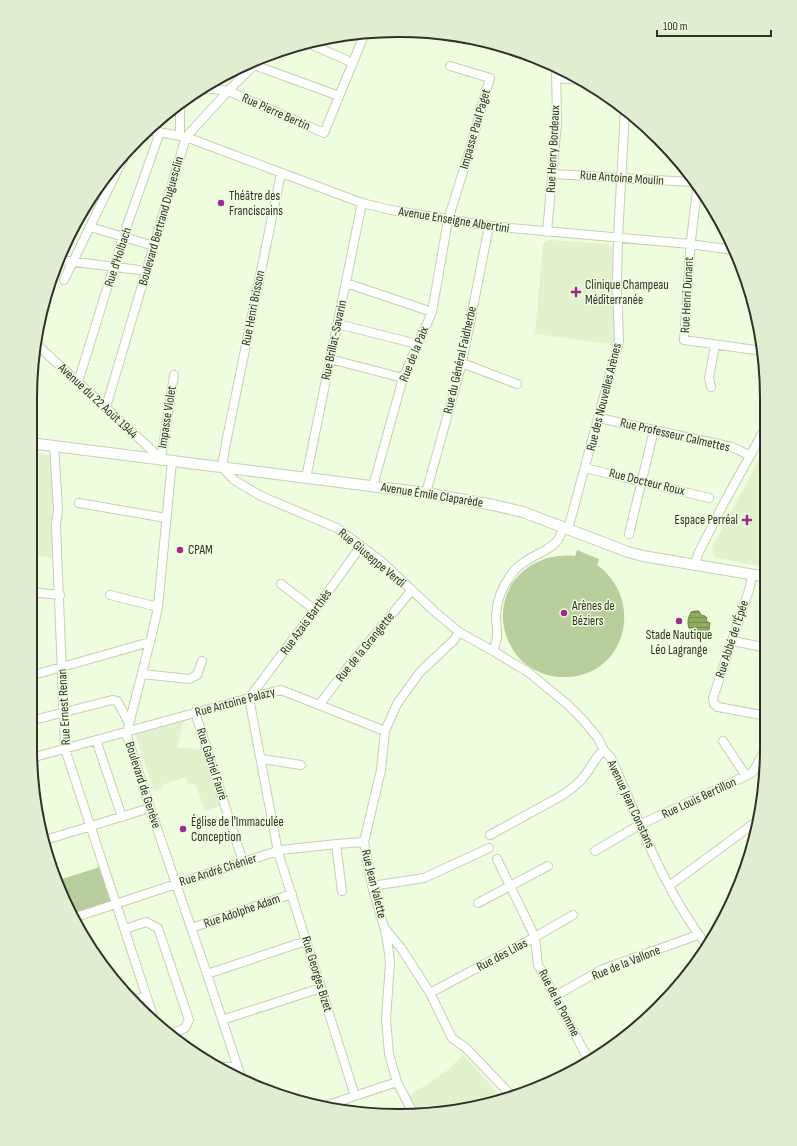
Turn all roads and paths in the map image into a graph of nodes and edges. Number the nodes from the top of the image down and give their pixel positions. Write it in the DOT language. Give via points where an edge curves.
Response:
graph roads {
  1 [pos="363,39"];
  2 [pos="316,47"];
  3 [pos="353,63"];
  4 [pos="263,64"];
  5 [pos="450,66"];
  6 [pos="247,71"];
  7 [pos="556,73"];
  8 [pos="556,78"];
  9 [pos="567,79"];
  10 [pos="216,86"];
  11 [pos="228,91"];
  12 [pos="339,96"];
  13 [pos="181,110"];
  14 [pos="625,117"];
  15 [pos="155,131"];
  16 [pos="160,132"];
  17 [pos="183,136"];
  18 [pos="116,173"];
  19 [pos="281,173"];
  20 [pos="553,174"];
  21 [pos="622,178"];
  22 [pos="688,182"];
  23 [pos="696,194"];
  24 [pos="362,203"];
  25 [pos="448,220"];
  26 [pos="489,226"];
  27 [pos="90,227"];
  28 [pos="547,232"];
  29 [pos="123,237"];
  30 [pos="618,237"];
  31 [pos="690,244"];
  32 [pos="154,246"];
  33 [pos="727,249"];
  34 [pos="65,261"];
  35 [pos="73,262"];
  36 [pos="114,267"];
  37 [pos="147,272"];
  38 [pos="64,280"];
  39 [pos="346,283"];
  40 [pos="432,312"];
  41 [pos="338,324"];
  42 [pos="417,344"];
  43 [pos="714,345"];
  44 [pos="41,348"];
  45 [pos="757,350"];
  46 [pos="330,359"];
  47 [pos="462,362"];
  48 [pos="174,375"];
  49 [pos="403,378"];
  50 [pos="78,382"];
  51 [pos="518,384"];
  52 [pos="712,387"];
  53 [pos="106,408"];
  54 [pos="598,418"];
  55 [pos="654,430"];
  56 [pos="760,438"];
  57 [pos="37,444"];
  58 [pos="54,446"];
  59 [pos="750,456"];
  60 [pos="161,459"];
  61 [pos="172,461"];
  62 [pos="222,467"];
  63 [pos="585,468"];
  64 [pos="306,478"];
  65 [pos="642,481"];
  66 [pos="373,486"];
  67 [pos="426,493"];
  68 [pos="709,498"];
  69 [pos="79,504"];
  70 [pos="166,518"];
  71 [pos="566,528"];
  72 [pos="629,534"];
  73 [pos="361,546"];
  74 [pos="695,565"];
  75 [pos="752,574"];
  76 [pos="760,575"];
  77 [pos="281,584"];
  78 [pos="411,591"];
  79 [pos="37,593"];
  80 [pos="60,595"];
  81 [pos="110,595"];
  82 [pos="158,607"];
  83 [pos="315,610"];
  84 [pos="459,632"];
  85 [pos="733,641"];
  86 [pos="150,642"];
  87 [pos="760,647"];
  88 [pos="493,651"];
  89 [pos="202,661"];
  90 [pos="62,667"];
  91 [pos="37,674"];
  92 [pos="142,674"];
  93 [pos="249,698"];
  94 [pos="136,699"];
  95 [pos="117,701"];
  96 [pos="319,705"];
  97 [pos="63,712"];
  98 [pos="195,712"];
  99 [pos="760,715"];
  100 [pos="37,719"];
  101 [pos="129,723"];
  102 [pos="385,731"];
  103 [pos="127,732"];
  104 [pos="96,740"];
  105 [pos="723,741"];
  106 [pos="65,749"];
  107 [pos="604,750"];
  108 [pos="37,756"];
  109 [pos="262,759"];
  110 [pos="759,760"];
  111 [pos="301,765"];
  112 [pos="746,776"];
  113 [pos="150,808"];
  114 [pos="122,817"];
  115 [pos="640,825"];
  116 [pos="751,825"];
  117 [pos="90,826"];
  118 [pos="490,835"];
  119 [pos="49,839"];
  120 [pos="364,842"];
  121 [pos="336,844"];
  122 [pos="489,848"];
  123 [pos="595,851"];
  124 [pos="278,852"];
  125 [pos="497,858"];
  126 [pos="243,862"];
  127 [pos="548,866"];
  128 [pos="176,884"];
  129 [pos="372,886"];
  130 [pos="509,886"];
  131 [pos="669,886"];
  132 [pos="342,891"];
  133 [pos="292,894"];
  134 [pos="478,903"];
  135 [pos="116,904"];
  136 [pos="79,916"];
  137 [pos="573,916"];
  138 [pos="191,928"];
  139 [pos="125,929"];
  140 [pos="385,930"];
  141 [pos="698,935"];
  142 [pos="535,937"];
  143 [pos="306,940"];
  144 [pos="703,941"];
  145 [pos="207,974"];
  146 [pos="321,988"];
  147 [pos="430,993"];
  148 [pos="146,996"];
  149 [pos="555,996"];
  150 [pos="139,998"];
  151 [pos="151,1011"];
  152 [pos="222,1020"];
  153 [pos="176,1032"];
  154 [pos="587,1055"];
  155 [pos="228,1066"];
  156 [pos="237,1066"];
  157 [pos="238,1072"];
  158 [pos="397,1082"];
  159 [pos="507,1092"];
  160 [pos="355,1096"];
  161 [pos="334,1103"];
  162 [pos="411,1108"];
  1 -- 3 [label="street"];
  2 -- 3 [label="street"];
  3 -- 12 [label="street"];
  4 -- 12 [label="street"];
  5 -- 25 [label="street, Impasse Paul Paget" via="490,78"];
  6 -- 11 [label="street, Boulevard Bertrand Duguesclin"];
  7 -- 8 [label="street, Rue Henry Bordeaux"];
  8 -- 9 [label="street"];
  8 -- 20 [label="street, Rue Henry Bordeaux" via="557,123"];
  10 -- 11 [label="street, Rue Pierre Bertin"];
  11 -- 12 [label="street, Rue Pierre Bertin" via="324,133"];
  11 -- 17 [label="street, Boulevard Bertrand Duguesclin"];
  13 -- 17 [label="street"];
  14 -- 21 [label="street, Rue des Nouvelles Arènes"];
  15 -- 16 [label="street, Avenue Enseigne Albertini"];
  16 -- 17 [label="street, Avenue Enseigne Albertini"];
  16 -- 29 [label="street, Rue d'Holbach"];
  17 -- 19 [label="street, Avenue Enseigne Albertini"];
  17 -- 32 [label="street, Boulevard Bertrand Duguesclin"];
  18 -- 27 [label="street"];
  19 -- 24 [label="street, Avenue Enseigne Albertini"];
  19 -- 62 [label="street, Rue Henri Brisson"];
  20 -- 21 [label="street, Rue Antoine Moulin"];
  20 -- 28 [label="street, Rue Henry Bordeaux"];
  21 -- 22 [label="street, Rue Antoine Moulin"];
  21 -- 30 [label="street, Rue des Nouvelles Arènes"];
  23 -- 31 [label="street"];
  24 -- 25 [label="street, Avenue Enseigne Albertini"];
  24 -- 39 [label="street, Rue Brillat-Savarin"];
  25 -- 26 [label="street, Avenue Enseigne Albertini"];
  25 -- 40 [label="street, Rue de la Paix"];
  26 -- 28 [label="street, Avenue Enseigne Albertini"];
  26 -- 47 [label="street, Rue du Général Faidherbe"];
  27 -- 29 [label="street"];
  27 -- 35 [label="street"];
  28 -- 30 [label="street, Avenue Enseigne Albertini"];
  29 -- 32 [label="street"];
  29 -- 36 [label="street, Rue d'Holbach"];
  30 -- 31 [label="street, Avenue Enseigne Albertini"];
  30 -- 54 [label="street, Rue des Nouvelles Arènes" via="619,341"];
  31 -- 33 [label="street, Avenue Enseigne Albertini"];
  31 -- 43 [label="street, Rue Henri Dunant" via="684,340"];
  32 -- 37 [label="street, Boulevard Bertrand Duguesclin"];
  34 -- 35 [label="street"];
  35 -- 36 [label="street"];
  35 -- 38 [label="street"];
  36 -- 37 [label="street"];
  36 -- 50 [label="street, Rue d'Holbach"];
  37 -- 53 [label="street, Boulevard Bertrand Duguesclin"];
  39 -- 40 [label="street"];
  39 -- 41 [label="street, Rue Brillat-Savarin"];
  40 -- 42 [label="street, Rue de la Paix"];
  41 -- 42 [label="street"];
  41 -- 46 [label="street, Rue Brillat-Savarin"];
  42 -- 49 [label="street, Rue de la Paix"];
  43 -- 45 [label="street, Rue Henri Dunant"];
  43 -- 52 [label="street" via="709,378"];
  44 -- 50 [label="street, Avenue du 22 Août 1944"];
  46 -- 49 [label="street"];
  46 -- 64 [label="street, Rue Brillat-Savarin"];
  47 -- 51 [label="street"];
  47 -- 67 [label="street, Rue du Général Faidherbe"];
  48 -- 60 [label="street, Impasse Violet"];
  49 -- 66 [label="street, Rue de la Paix"];
  50 -- 53 [label="street, Avenue du 22 Août 1944"];
  53 -- 60 [label="street, Avenue du 22 Août 1944"];
  54 -- 55 [label="street, Rue Professeur Calmettes"];
  54 -- 63 [label="street, Rue des Nouvelles Arènes"];
  55 -- 59 [label="street, Rue Professeur Calmettes" via="736,448"];
  55 -- 65 [label="street"];
  56 -- 59 [label="street"];
  57 -- 58 [label="main road, Avenue Émile Claparède"];
  58 -- 60 [label="main road, Avenue Émile Claparède"];
  58 -- 80 [label="street, Rue Ernest Renan"];
  59 -- 74 [label="street" via="698,554"];
  60 -- 61 [label="main road, Avenue Émile Claparède"];
  61 -- 62 [label="main road, Avenue Émile Claparède"];
  61 -- 70 [label="street, Boulevard de Genève"];
  62 -- 64 [label="main road, Avenue Émile Claparède"];
  62 -- 73 [label="street, Rue Giuseppe Verdi" via="234,480 261,496 337,528"];
  63 -- 65 [label="street, Rue Docteur Roux"];
  63 -- 71 [label="street, Rue des Nouvelles Arènes"];
  64 -- 66 [label="main road, Avenue Émile Claparède"];
  65 -- 68 [label="street, Rue Docteur Roux"];
  65 -- 72 [label="street"];
  66 -- 67 [label="main road, Avenue Émile Claparède"];
  67 -- 71 [label="main road, Avenue Émile Claparède" via="509,508"];
  69 -- 70 [label="street"];
  70 -- 82 [label="street, Boulevard de Genève"];
  71 -- 74 [label="main road, Avenue Émile Claparède" via="642,556"];
  71 -- 88 [label="street, Rue des Nouvelles Arènes" via="553,546 525,561 509,577 498,603 498,637"];
  73 -- 78 [label="street, Rue Giuseppe Verdi" via="381,561"];
  73 -- 83 [label="street, Rue Azais Barthès"];
  74 -- 75 [label="main road, Avenue Émile Claparède"];
  75 -- 76 [label="main road, Avenue Émile Claparède"];
  75 -- 85 [label="street, Rue Abbé de l'Épée"];
  77 -- 83 [label="street"];
  78 -- 84 [label="street, Rue Giuseppe Verdi"];
  78 -- 96 [label="street, Rue de la Grangette"];
  79 -- 80 [label="street"];
  80 -- 90 [label="street, Rue Ernest Renan"];
  81 -- 82 [label="street"];
  82 -- 86 [label="street, Boulevard de Genève"];
  83 -- 93 [label="street, Rue Azais Barthès"];
  84 -- 88 [label="street, Rue Giuseppe Verdi"];
  84 -- 102 [label="street, Rue Jean Valette" via="454,640 420,672 397,704"];
  85 -- 87 [label="street"];
  85 -- 99 [label="street, Rue Abbé de l'Épée" via="713,698 714,704 718,707"];
  86 -- 90 [label="street"];
  86 -- 92 [label="street, Boulevard de Genève"];
  88 -- 107 [label="street, Avenue Jean Constans" via="528,672 567,704 583,720"];
  89 -- 92 [label="street" via="197,675 190,679"];
  90 -- 91 [label="street"];
  90 -- 97 [label="street, Rue Ernest Renan"];
  92 -- 94 [label="street, Boulevard de Genève"];
  93 -- 96 [label="street, Rue Antoine Palazy" via="281,690"];
  93 -- 98 [label="street, Rue Antoine Palazy"];
  93 -- 109 [label="street, Rue Georges Bizet"];
  94 -- 95 [label="street" via="129,702"];
  94 -- 101 [label="street, Boulevard de Genève"];
  95 -- 97 [label="street" via="108,700"];
  95 -- 101 [label="street"];
  96 -- 102 [label="street, Rue Antoine Palazy"];
  97 -- 100 [label="street"];
  97 -- 106 [label="street, Rue Ernest Renan"];
  98 -- 103 [label="street, Rue Antoine Palazy"];
  98 -- 126 [label="street, Rue Gabriel Fauré"];
  101 -- 103 [label="street, Boulevard de Genève"];
  102 -- 120 [label="street, Rue Jean Valette" via="381,770"];
  103 -- 104 [label="street, Rue Antoine Palazy"];
  103 -- 113 [label="street, Boulevard de Genève"];
  104 -- 106 [label="street, Rue Antoine Palazy"];
  104 -- 114 [label="street"];
  105 -- 112 [label="street"];
  106 -- 108 [label="street, Rue Antoine Palazy"];
  106 -- 117 [label="street, Rue Ernest Renan"];
  107 -- 115 [label="street, Avenue Jean Constans" via="611,758"];
  107 -- 118 [label="street" via="584,777 568,791"];
  109 -- 111 [label="street"];
  109 -- 124 [label="street, Rue Georges Bizet"];
  110 -- 112 [label="street, Rue Louis Bertillon" via="753,772"];
  112 -- 115 [label="street, Rue Louis Bertillon"];
  113 -- 114 [label="street"];
  113 -- 128 [label="street, Boulevard de Genève"];
  114 -- 117 [label="street"];
  115 -- 123 [label="street, Rue Louis Bertillon"];
  115 -- 131 [label="street, Avenue Jean Constans"];
  116 -- 131 [label="street"];
  117 -- 119 [label="street"];
  117 -- 135 [label="street, Rue Ernest Renan"];
  120 -- 121 [label="street, Rue André Chénier"];
  120 -- 129 [label="street, Rue Jean Valette"];
  121 -- 124 [label="street, Rue André Chénier"];
  121 -- 132 [label="street"];
  122 -- 129 [label="street" via="424,878"];
  124 -- 126 [label="street, Rue André Chénier"];
  124 -- 133 [label="street, Rue Georges Bizet"];
  125 -- 130 [label="street, Rue de la Pomme"];
  126 -- 128 [label="street, Rue André Chénier"];
  127 -- 130 [label="street"];
  128 -- 135 [label="street, Rue André Chénier"];
  128 -- 138 [label="street, Boulevard de Genève"];
  129 -- 140 [label="street, Rue Jean Valette"];
  130 -- 134 [label="street"];
  130 -- 142 [label="street, Rue de la Pomme"];
  131 -- 141 [label="street, Avenue Jean Constans"];
  133 -- 138 [label="street, Rue Adolphe Adam"];
  133 -- 143 [label="street, Rue Georges Bizet"];
  135 -- 136 [label="street, Rue André Chénier"];
  135 -- 139 [label="street, Rue Ernest Renan"];
  137 -- 142 [label="street, Rue des Lilas"];
  138 -- 145 [label="street, Boulevard de Genève"];
  139 -- 148 [label="street, Rue Ernest Renan"];
  139 -- 153 [label="street" via="146,922 158,928 189,1020 185,1028"];
  140 -- 147 [label="street" via="401,948"];
  140 -- 158 [label="street, Rue Jean Valette" via="390,962 386,1019 389,1054"];
  141 -- 144 [label="street, Avenue Jean Constans"];
  141 -- 149 [label="street, Rue de la Vallone" via="603,969"];
  142 -- 147 [label="street, Rue des Lilas"];
  142 -- 149 [label="street, Rue de la Pomme" via="538,965"];
  143 -- 145 [label="street"];
  143 -- 146 [label="street, Rue Georges Bizet"];
  145 -- 152 [label="street, Boulevard de Genève"];
  146 -- 152 [label="street"];
  146 -- 160 [label="street, Rue Georges Bizet"];
  147 -- 159 [label="street" via="452,1038 466,1048"];
  148 -- 150 [label="street"];
  148 -- 151 [label="street, Rue Ernest Renan"];
  149 -- 154 [label="street, Rue de la Pomme"];
  152 -- 156 [label="street, Boulevard de Genève"];
  155 -- 156 [label="street"];
  156 -- 157 [label="street, Boulevard de Genève"];
  158 -- 160 [label="street"];
  158 -- 162 [label="street, Rue Jean Valette"];
  160 -- 161 [label="street"];
}
